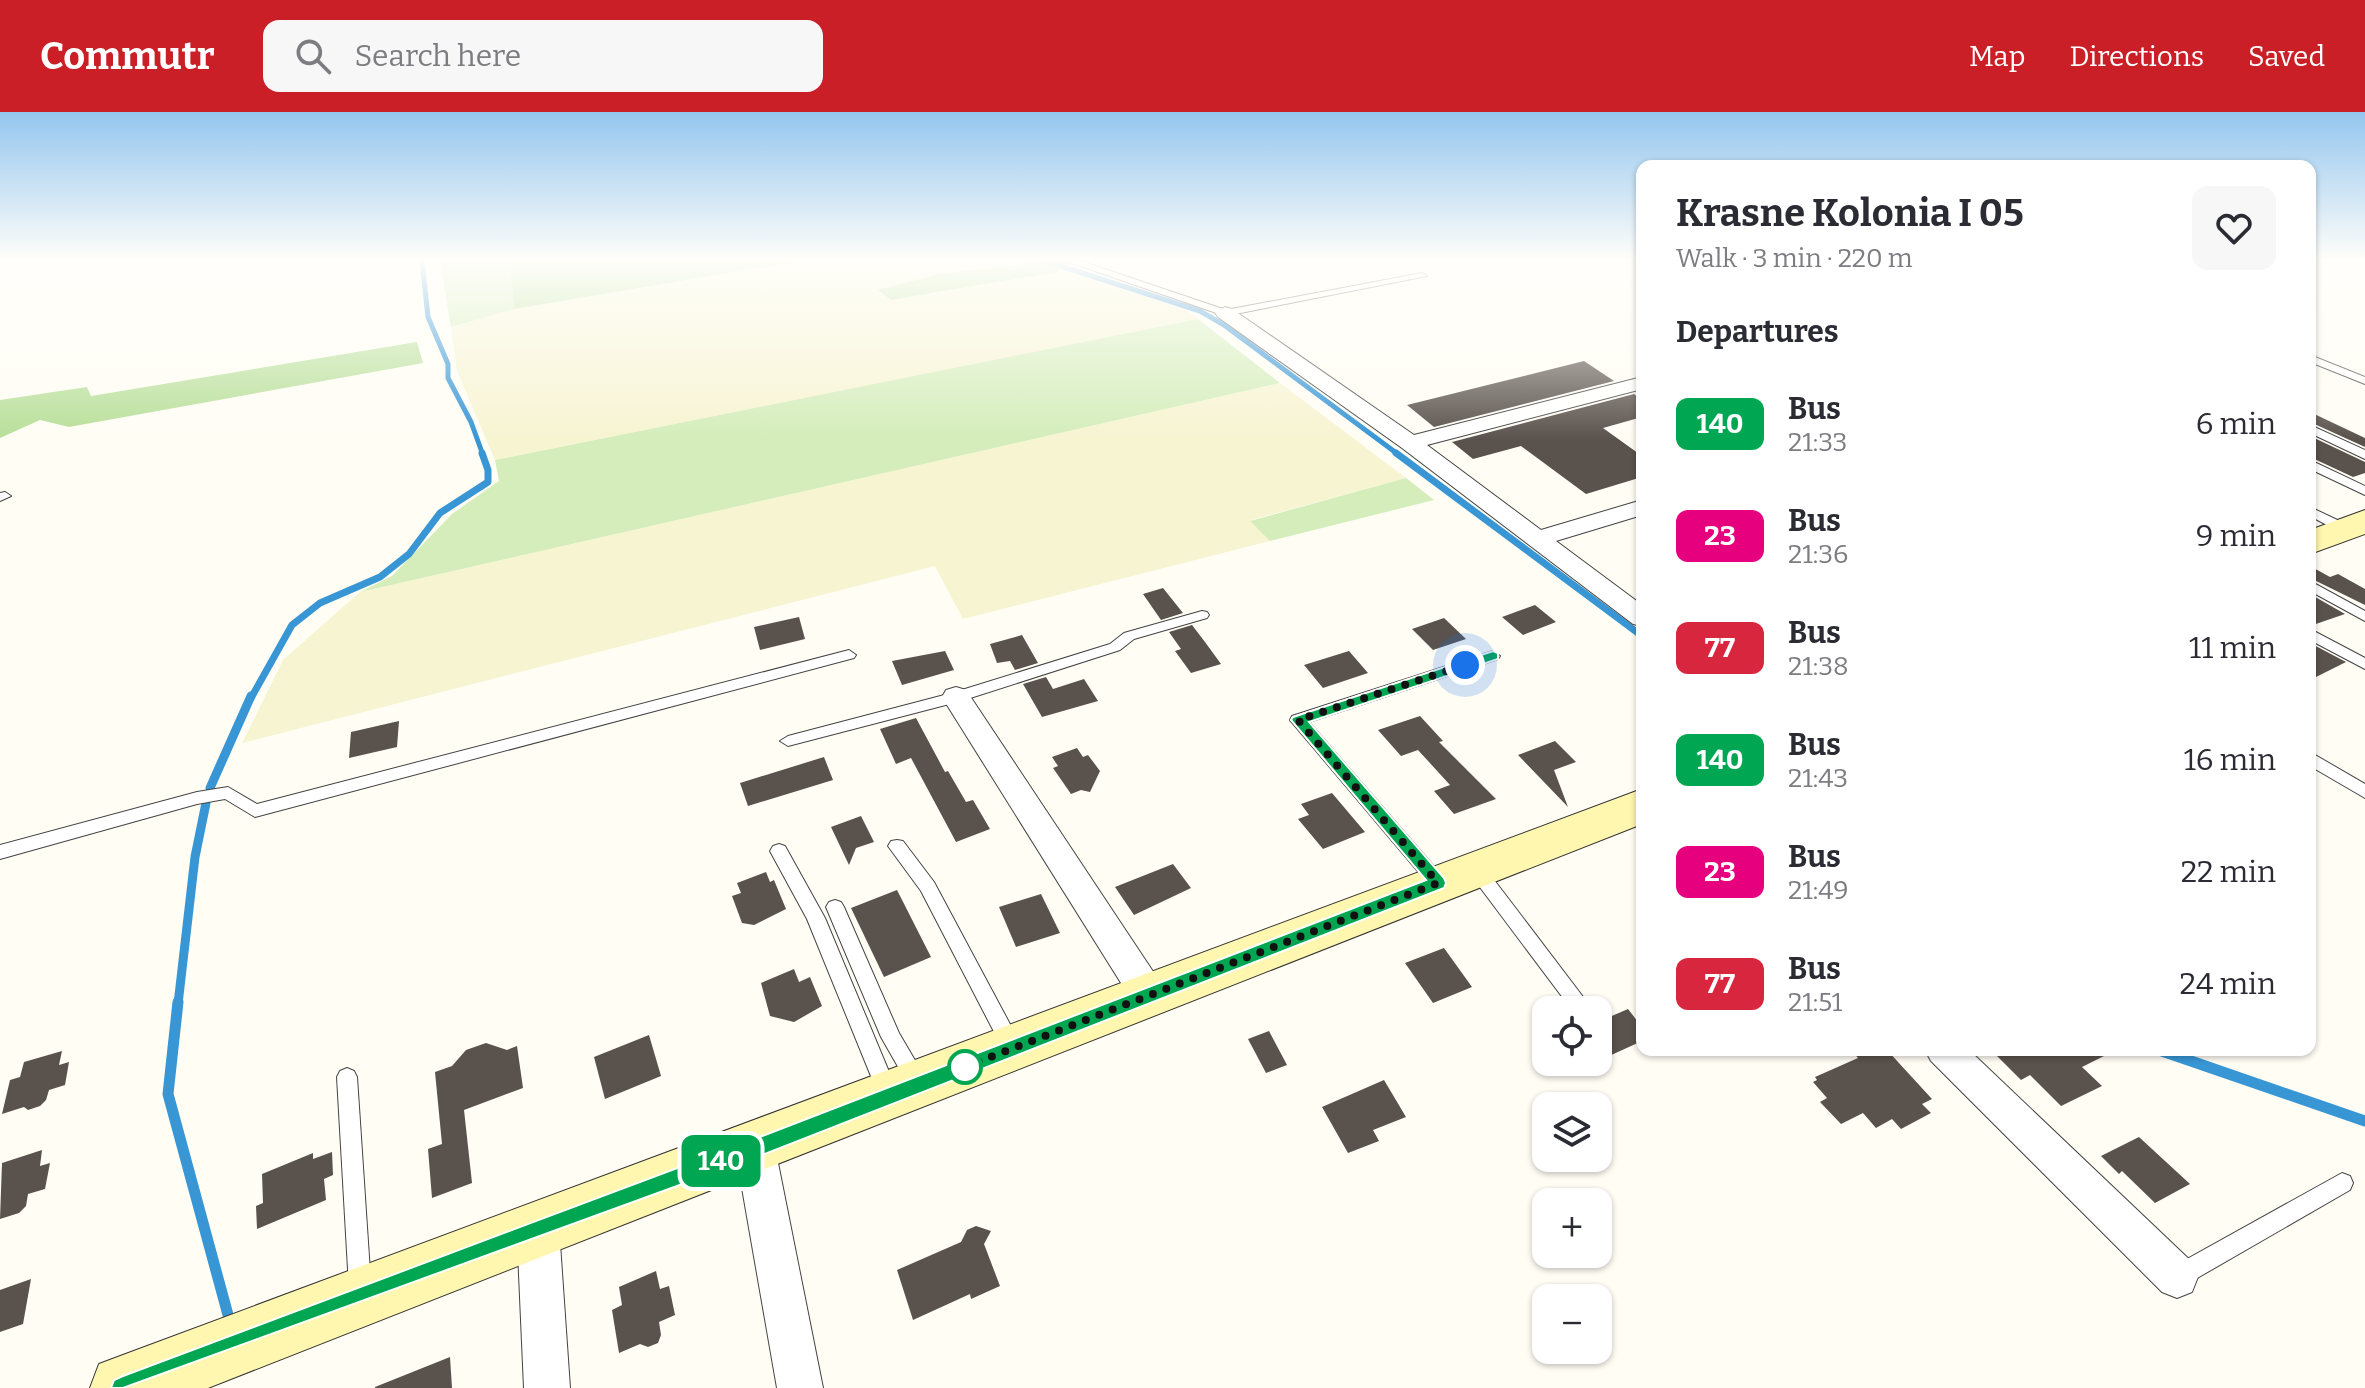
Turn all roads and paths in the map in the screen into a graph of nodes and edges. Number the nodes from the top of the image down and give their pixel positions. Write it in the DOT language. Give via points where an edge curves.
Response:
graph roads {
  1 [pos="1236,321"];
  2 [pos="2316,361"];
  3 [pos="2365,381"];
  4 [pos="1636,385"];
  5 [pos="2316,432"];
  6 [pos="1410,443"];
  7 [pos="2365,455"];
  8 [pos="2316,467"];
  9 [pos="2365,491"];
  10 [pos="1636,509"];
  11 [pos="2316,513"];
  12 [pos="2355,525"];
  13 [pos="1537,539"];
  14 [pos="2316,541"];
  15 [pos="2316,588"];
  16 [pos="1636,613"];
  17 [pos="1202,615"];
  18 [pos="2365,617"];
  19 [pos="2316,637"];
  20 [pos="849,655"];
  21 [pos="1493,656"];
  22 [pos="2365,664"];
  23 [pos="956,697"];
  24 [pos="788,741"];
  25 [pos="2316,762"];
  26 [pos="2365,792"];
  27 [pos="1636,808"];
  28 [pos="897,846"];
  29 [pos="779,851"];
  30 [pos="0,852"];
  31 [pos="1457,875"];
  32 [pos="835,907"];
  33 [pos="1149,996"];
  34 [pos="1570,996"];
  35 [pos="1012,1048"];
  36 [pos="1950,1056"];
  37 [pos="347,1077"];
  38 [pos="904,1090"];
  39 [pos="755,1148"];
  40 [pos="2342,1183"];
  41 [pos="538,1229"];
  42 [pos="2177,1277"];
  43 [pos="361,1297"];
  44 [pos="123,1388"];
  45 [pos="547,1388"];
  46 [pos="800,1388"];
  1 -- 6 [label="street"];
  2 -- 3 [label="lane"];
  4 -- 6 [label="street"];
  5 -- 7 [label="lane"];
  6 -- 13 [label="street"];
  8 -- 9 [label="lane"];
  10 -- 13 [label="street"];
  11 -- 12 [label="lane"];
  12 -- 14 [label="street"];
  13 -- 16 [label="street"];
  15 -- 18 [label="lane"];
  17 -- 23 [label="lane"];
  19 -- 22 [label="lane"];
  20 -- 30 [label="lane" via="255,811 228,793"];
  21 -- 31 [label="lane" via="1298,720"];
  23 -- 24 [label="lane"];
  23 -- 33 [label="street"];
  25 -- 26 [label="lane"];
  27 -- 31 [label="street"];
  28 -- 35 [label="lane" via="928,887"];
  29 -- 38 [label="lane" via="816,918 880,1069"];
  31 -- 33 [label="street"];
  31 -- 34 [label="lane"];
  32 -- 38 [label="lane" via="891,1037"];
  33 -- 35 [label="street"];
  35 -- 38 [label="street"];
  36 -- 42 [label="street"];
  37 -- 43 [label="lane"];
  38 -- 39 [label="street"];
  39 -- 41 [label="street"];
  39 -- 46 [label="street"];
  40 -- 42 [label="lane"];
  41 -- 43 [label="street"];
  41 -- 45 [label="street"];
  43 -- 44 [label="street"];
}
